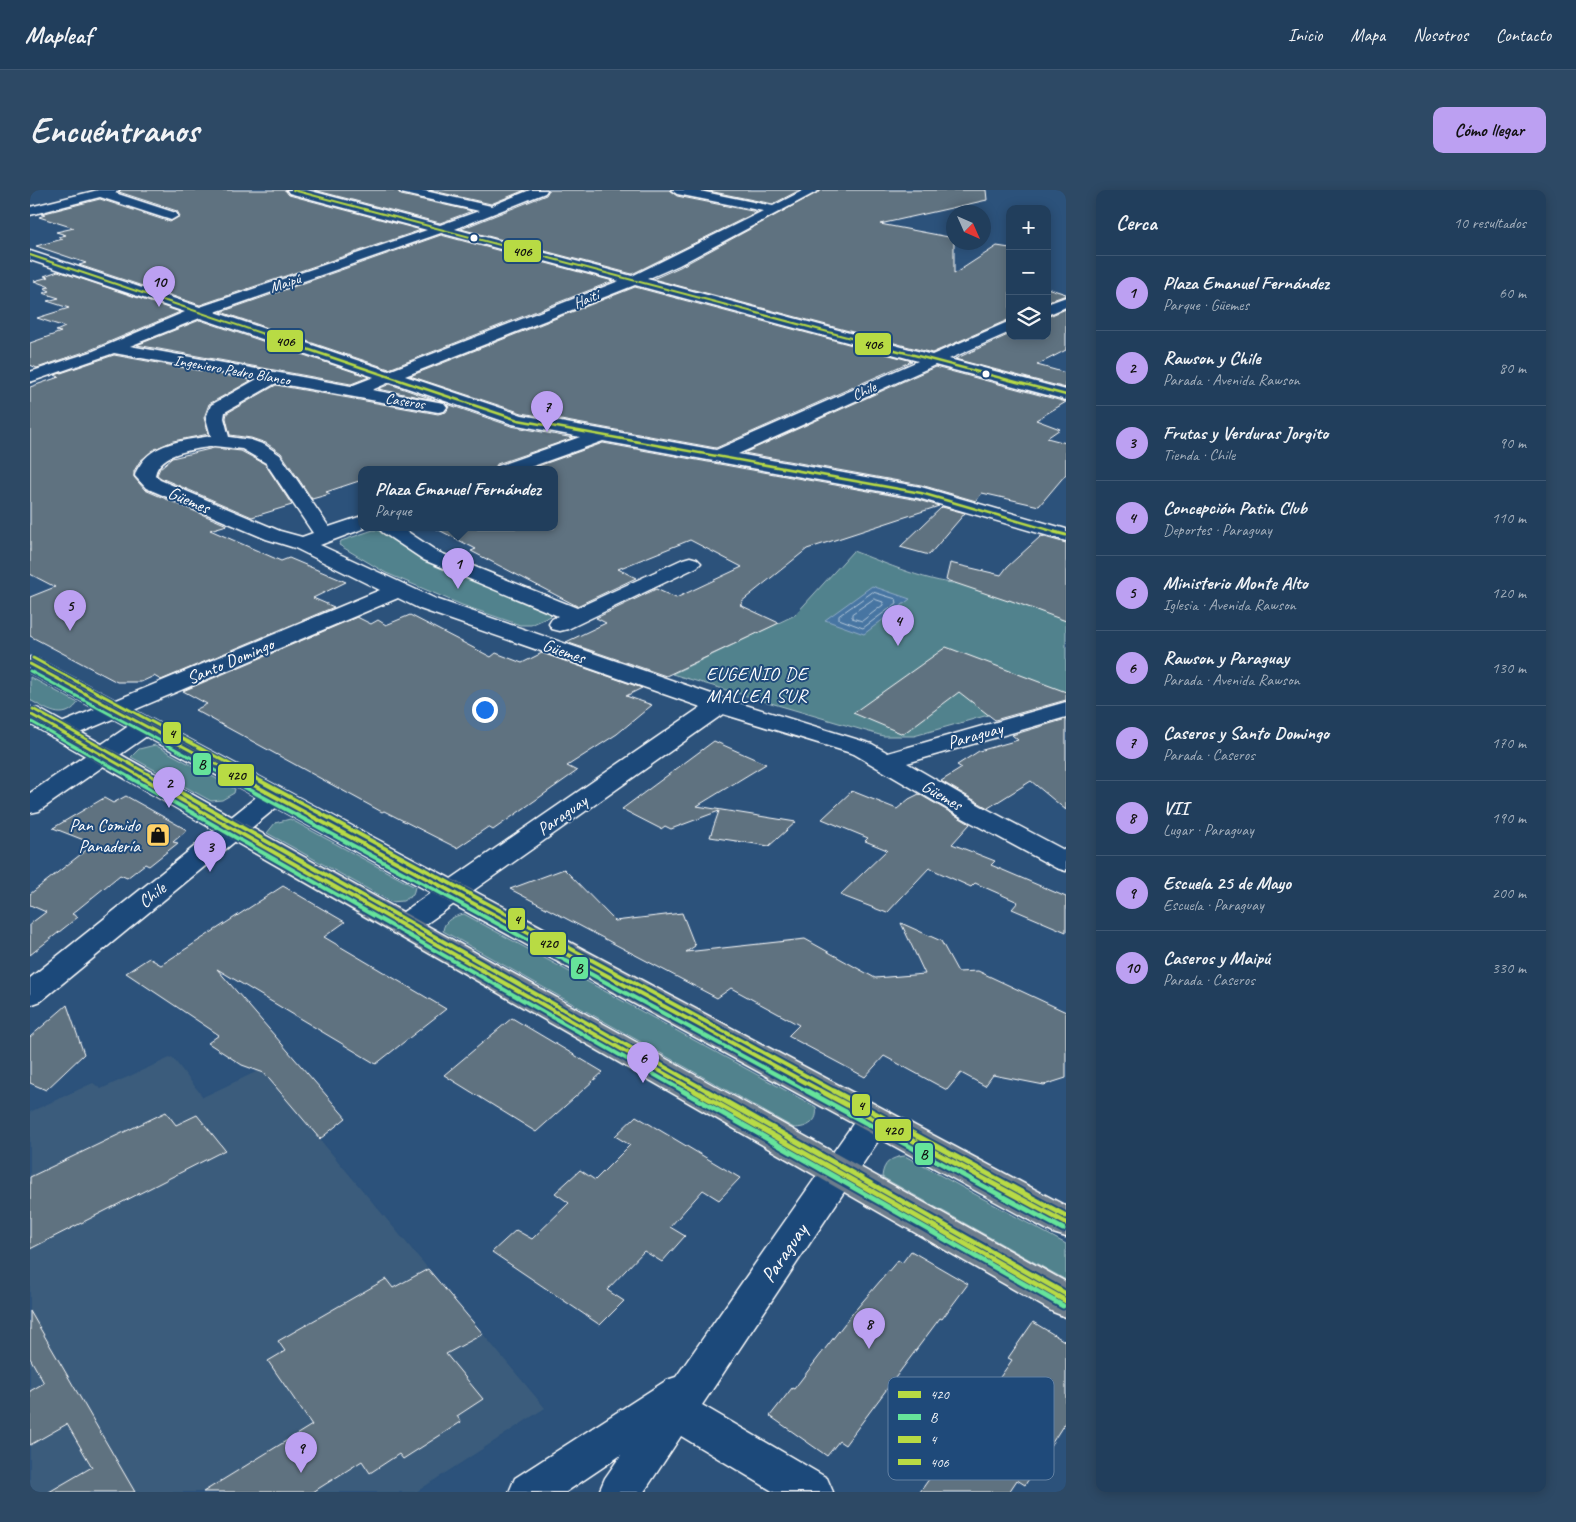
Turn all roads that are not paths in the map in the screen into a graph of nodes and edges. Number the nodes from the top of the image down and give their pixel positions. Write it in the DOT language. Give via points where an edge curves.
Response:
graph roads {
  1 [pos="293,190"];
  2 [pos="405,190"];
  3 [pos="541,190"];
  4 [pos="677,190"];
  5 [pos="814,190"];
  6 [pos="107,192"];
  7 [pos="492,210"];
  8 [pos="775,210"];
  9 [pos="30,211"];
  10 [pos="170,216"];
  11 [pos="440,229"];
  12 [pos="30,255"];
  13 [pos="632,281"];
  14 [pos="1066,302"];
  15 [pos="1051,308"];
  16 [pos="200,312"];
  17 [pos="1006,328"];
  18 [pos="112,348"];
  19 [pos="932,361"];
  20 [pos="30,377"];
  21 [pos="391,377"];
  22 [pos="272,378"];
  23 [pos="351,392"];
  24 [pos="1066,395"];
  25 [pos="518,420"];
  26 [pos="603,435"];
  27 [pos="221,441"];
  28 [pos="719,456"];
  29 [pos="516,466"];
  30 [pos="358,524"];
  31 [pos="394,531"];
  32 [pos="1066,535"];
  33 [pos="325,536"];
  34 [pos="302,544"];
  35 [pos="690,563"];
  36 [pos="399,590"];
  37 [pos="576,616"];
  38 [pos="529,639"];
  39 [pos="30,664"];
  40 [pos="720,705"];
  41 [pos="1066,708"];
  42 [pos="115,710"];
  43 [pos="30,714"];
  44 [pos="145,726"];
  45 [pos="61,732"];
  46 [pos="102,755"];
  47 [pos="884,762"];
  48 [pos="274,796"];
  49 [pos="30,805"];
  50 [pos="233,829"];
  51 [pos="1066,862"];
  52 [pos="452,892"];
  53 [pos="403,926"];
  54 [pos="30,994"];
  55 [pos="874,1120"];
  56 [pos="839,1172"];
  57 [pos="1066,1223"];
  58 [pos="1066,1301"];
  59 [pos="684,1398"];
  60 [pos="530,1492"];
  61 [pos="620,1492"];
  62 [pos="812,1492"];
  1 -- 11 [label="street"];
  2 -- 7 [label="street"];
  3 -- 7 [label="street, Maipú"];
  4 -- 8 [label="street"];
  5 -- 8 [label="street, Haití"];
  6 -- 9 [label="street"];
  6 -- 10 [label="street"];
  7 -- 11 [label="street, Maipú"];
  8 -- 13 [label="street, Haití"];
  11 -- 13 [label="street"];
  11 -- 16 [label="street, Maipú"];
  12 -- 16 [label="street, Caseros"];
  13 -- 19 [label="street"];
  13 -- 21 [label="street, Haití"];
  14 -- 15 [label="street"];
  16 -- 18 [label="street, Maipú"];
  16 -- 21 [label="street, Caseros"];
  17 -- 19 [label="street, Chile"];
  18 -- 20 [label="street, Maipú"];
  18 -- 22 [label="street, Ingeniero Pedro Blanco"];
  19 -- 24 [label="street"];
  19 -- 28 [label="street, Chile"];
  21 -- 23 [label="street, Haití"];
  21 -- 25 [label="street, Caseros"];
  22 -- 23 [label="street, Ingeniero Pedro Blanco"];
  22 -- 27 [label="street" via="217,409 215,418"];
  23 -- 25 [label="street, Caseros"];
  25 -- 26 [label="street, Caseros"];
  26 -- 28 [label="street, Caseros"];
  26 -- 29 [label="street"];
  27 -- 33 [label="street, Güemes" via="244,444 270,457"];
  27 -- 34 [label="street, Güemes" via="168,451 150,463 145,476 152,484 272,535"];
  28 -- 32 [label="street, Caseros" via="921,493"];
  30 -- 33 [label="street"];
  31 -- 37 [label="street, Güemes" via="431,556"];
  33 -- 34 [label="street"];
  34 -- 36 [label="street, Güemes"];
  35 -- 37 [label="street"];
  36 -- 38 [label="street, Güemes" via="428,604"];
  36 -- 42 [label="street, Santo Domingo"];
  37 -- 38 [label="street"];
  38 -- 40 [label="street, Güemes"];
  39 -- 42 [label="main road"];
  40 -- 47 [label="street, Güemes" via="863,749"];
  40 -- 52 [label="street, Paraguay"];
  41 -- 47 [label="street, Paraguay"];
  42 -- 44 [label="main road"];
  42 -- 45 [label="street, Santo Domingo"];
  43 -- 45 [label="main road"];
  44 -- 46 [label="street"];
  44 -- 48 [label="main road"];
  45 -- 46 [label="main road"];
  46 -- 49 [label="street"];
  46 -- 50 [label="main road"];
  47 -- 51 [label="street, Güemes"];
  48 -- 50 [label="street, Chile"];
  48 -- 52 [label="main road"];
  50 -- 53 [label="main road"];
  50 -- 54 [label="street, Chile"];
  52 -- 53 [label="street, Paraguay"];
  52 -- 55 [label="main road"];
  53 -- 56 [label="main road"];
  55 -- 56 [label="street, Paraguay"];
  55 -- 57 [label="main road"];
  56 -- 58 [label="main road"];
  56 -- 59 [label="street, Paraguay"];
  59 -- 60 [label="street, Paraguay"];
  59 -- 61 [label="street, Paraguay"];
  59 -- 62 [label="street"];
}
